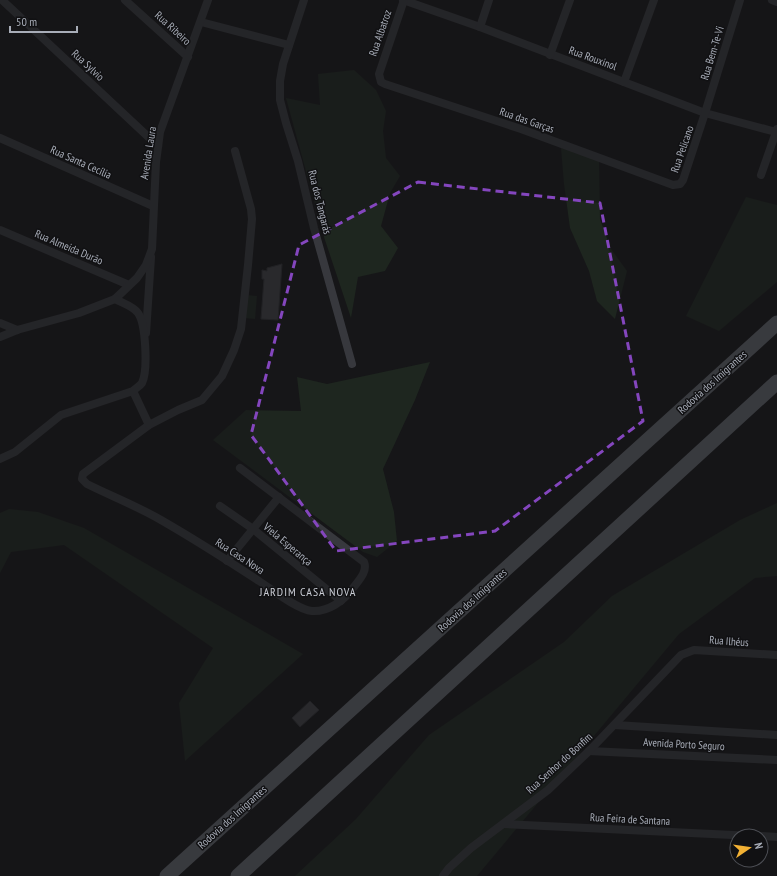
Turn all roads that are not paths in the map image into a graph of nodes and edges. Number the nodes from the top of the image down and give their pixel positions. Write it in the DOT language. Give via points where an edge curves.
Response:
graph roads {
  1 [pos="2,0"];
  2 [pos="125,0"];
  3 [pos="208,0"];
  4 [pos="304,0"];
  5 [pos="403,0"];
  6 [pos="489,0"];
  7 [pos="570,0"];
  8 [pos="654,0"];
  9 [pos="740,0"];
  10 [pos="772,0"];
  11 [pos="777,2"];
  12 [pos="201,22"];
  13 [pos="480,27"];
  14 [pos="289,45"];
  15 [pos="550,55"];
  16 [pos="188,57"];
  17 [pos="379,74"];
  18 [pos="624,82"];
  19 [pos="706,113"];
  20 [pos="776,131"];
  21 [pos="0,138"];
  22 [pos="158,146"];
  23 [pos="235,151"];
  24 [pos="761,175"];
  25 [pos="673,186"];
  26 [pos="153,206"];
  27 [pos="0,230"];
  28 [pos="152,249"];
  29 [pos="129,285"];
  30 [pos="115,299"];
  31 [pos="0,323"];
  32 [pos="777,323"];
  33 [pos="17,330"];
  34 [pos="0,337"];
  35 [pos="146,342"];
  36 [pos="352,364"];
  37 [pos="777,382"];
  38 [pos="136,388"];
  39 [pos="149,425"];
  40 [pos="0,459"];
  41 [pos="240,468"];
  42 [pos="279,497"];
  43 [pos="220,506"];
  44 [pos="253,529"];
  45 [pos="227,561"];
  46 [pos="341,602"];
  47 [pos="681,655"];
  48 [pos="777,655"];
  49 [pos="615,725"];
  50 [pos="777,735"];
  51 [pos="590,751"];
  52 [pos="777,760"];
  53 [pos="504,824"];
  54 [pos="729,835"];
  55 [pos="167,876"];
  56 [pos="238,876"];
  57 [pos="443,876"];
  1 -- 22 [label="street, Rua Sylvio"];
  2 -- 16 [label="street, Rua Ribeiro"];
  3 -- 12 [label="street, Avenida Laura"];
  4 -- 14 [label="street, Rua dos Tangarás"];
  5 -- 13 [label="street, Rua Rouxinol"];
  5 -- 17 [label="street, Rua Albatroz"];
  6 -- 13 [label="street"];
  7 -- 15 [label="street"];
  8 -- 18 [label="street"];
  9 -- 19 [label="street, Rua Bem-Te-Vi"];
  10 -- 11 [label="street"];
  12 -- 14 [label="street"];
  12 -- 16 [label="street, Avenida Laura"];
  13 -- 15 [label="street, Rua Rouxinol"];
  14 -- 36 [label="street, Rua dos Tangarás" via="280,80 280,100"];
  15 -- 18 [label="street, Rua Rouxinol"];
  16 -- 22 [label="street, Avenida Laura" via="160,132"];
  17 -- 25 [label="street, Rua das Garças" via="381,82 385,84 521,129"];
  18 -- 19 [label="street, Rua Rouxinol"];
  19 -- 20 [label="street, Rua Rouxinol"];
  19 -- 25 [label="street, Rua Pelicano" via="683,180"];
  20 -- 24 [label="street"];
  21 -- 26 [label="street, Rua Santa Cecília"];
  22 -- 26 [label="street, Avenida Laura"];
  23 -- 39 [label="street" via="252,219 240,329 234,350 222,376 202,400"];
  26 -- 28 [label="street, Avenida Laura"];
  27 -- 29 [label="street, Rua Almeida Durão"];
  28 -- 29 [label="street, Avenida Laura" via="144,268"];
  28 -- 35 [label="street"];
  29 -- 30 [label="street, Avenida Laura"];
  30 -- 33 [label="street" via="79,313"];
  30 -- 35 [label="street" via="138,313"];
  31 -- 33 [label="street"];
  32 -- 55 [label="highway, Rodovia dos Imigrantes"];
  33 -- 34 [label="street"];
  35 -- 38 [label="street" via="143,382"];
  37 -- 56 [label="highway"];
  38 -- 39 [label="street"];
  38 -- 40 [label="street" via="61,415 15,452"];
  39 -- 45 [label="street, Rua Casa Nova" via="83,474 82,479 87,484 159,519"];
  41 -- 42 [label="street, Rua Casa Nova"];
  42 -- 44 [label="street"];
  42 -- 46 [label="street, Rua Casa Nova" via="364,562 365,572"];
  43 -- 44 [label="street, Viela Esperança"];
  44 -- 45 [label="street"];
  44 -- 46 [label="street, Viela Esperança"];
  45 -- 46 [label="street, Rua Casa Nova" via="306,610 320,610"];
  47 -- 48 [label="street, Rua Ilhéus" via="694,650"];
  47 -- 49 [label="street, Rua Senhor do Bonfim"];
  49 -- 50 [label="street, Avenida Porto Seguro"];
  49 -- 51 [label="street, Rua Senhor do Bonfim"];
  51 -- 52 [label="street, Avenida Porto Seguro"];
  51 -- 53 [label="street, Rua Senhor do Bonfim" via="548,790"];
  53 -- 54 [label="street, Rua Feira de Santana"];
  53 -- 57 [label="street, Rua Senhor do Bonfim" via="471,848"];
}
